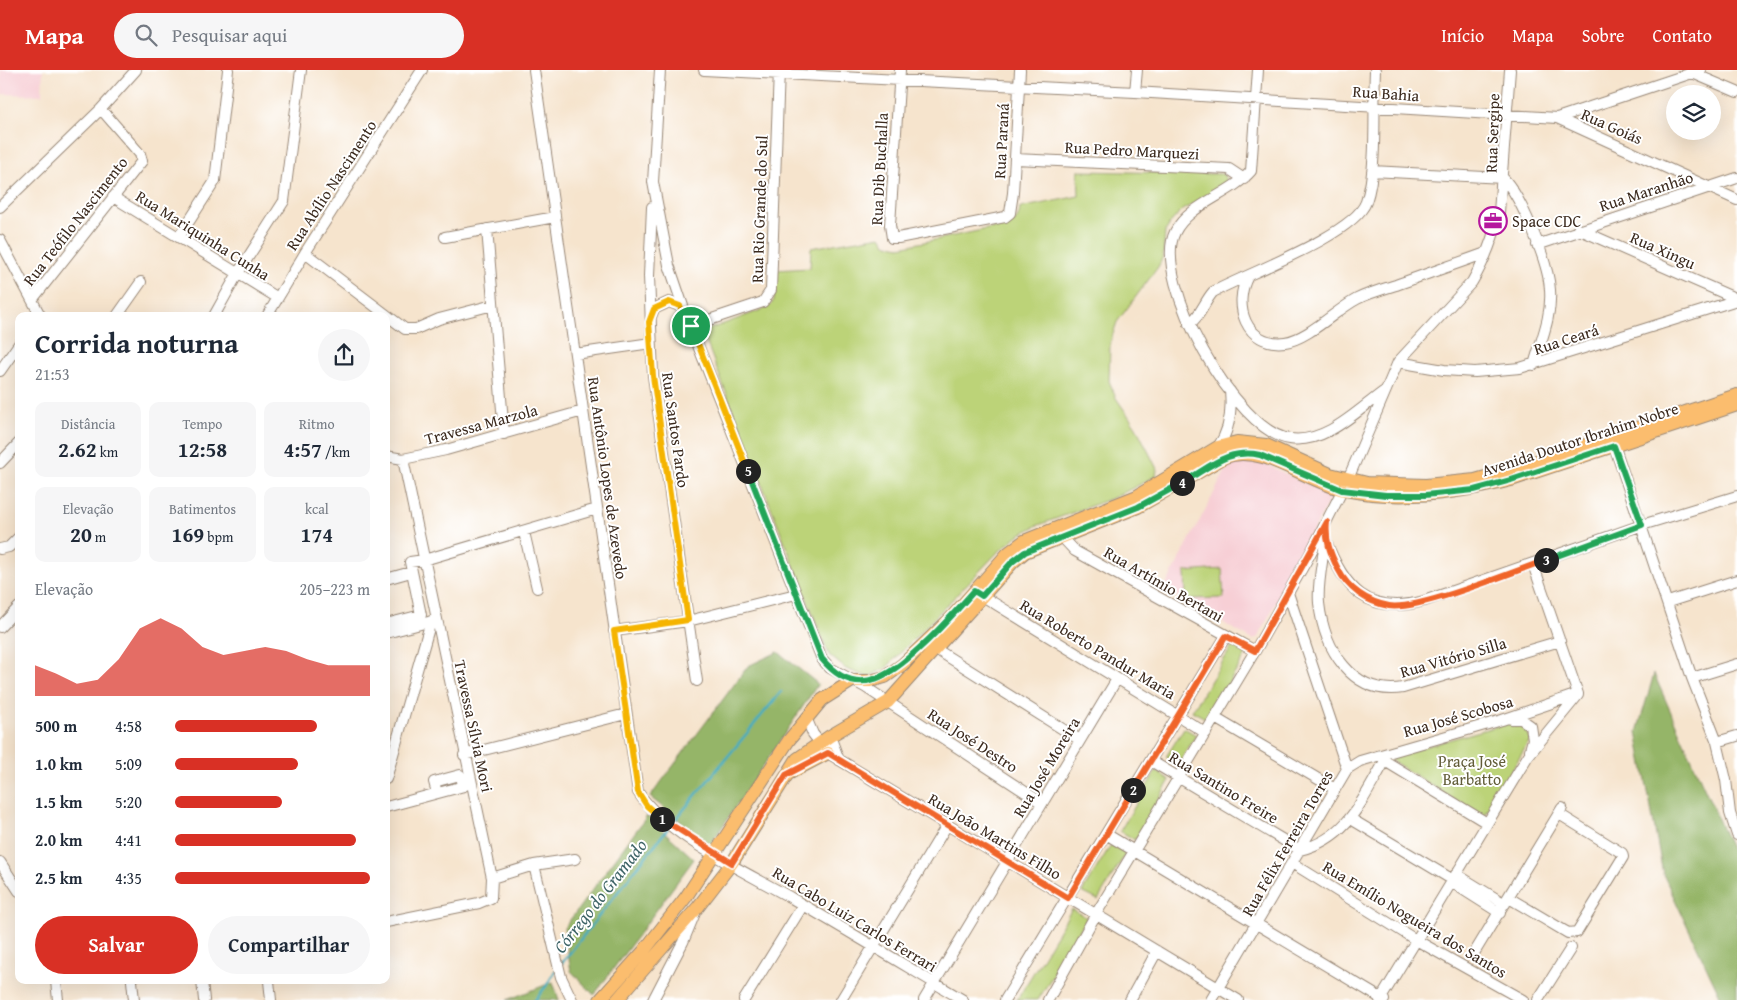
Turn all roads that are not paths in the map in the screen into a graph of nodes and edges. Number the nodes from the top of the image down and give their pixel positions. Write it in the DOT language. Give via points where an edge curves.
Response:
graph roads {
  1 [pos="136,70"];
  2 [pos="228,70"];
  3 [pos="301,70"];
  4 [pos="422,70"];
  5 [pos="534,70"];
  6 [pos="660,70"];
  7 [pos="704,70"];
  8 [pos="900,70"];
  9 [pos="1020,70"];
  10 [pos="1136,70"];
  11 [pos="1258,70"];
  12 [pos="1374,70"];
  13 [pos="1510,70"];
  14 [pos="779,71"];
  15 [pos="1693,71"];
  16 [pos="899,82"];
  17 [pos="1019,87"];
  18 [pos="1135,92"];
  19 [pos="1737,92"];
  20 [pos="1257,101"];
  21 [pos="1373,106"];
  22 [pos="101,109"];
  23 [pos="1507,116"];
  24 [pos="1557,118"];
  25 [pos="1015,159"];
  26 [pos="1372,171"];
  27 [pos="1503,178"];
  28 [pos="1737,178"];
  29 [pos="1244,179"];
  30 [pos="653,182"];
  31 [pos="1708,187"];
  32 [pos="113,197"];
  33 [pos="1737,200"];
  34 [pos="0,207"];
  35 [pos="1010,213"];
  36 [pos="555,217"];
  37 [pos="487,229"];
  38 [pos="1578,230"];
  39 [pos="179,237"];
  40 [pos="445,237"];
  41 [pos="0,240"];
  42 [pos="1537,245"];
  43 [pos="6,252"];
  44 [pos="304,253"];
  45 [pos="1486,253"];
  46 [pos="0,261"];
  47 [pos="238,273"];
  48 [pos="1248,276"];
  49 [pos="141,282"];
  50 [pos="278,298"];
  51 [pos="1737,299"];
  52 [pos="32,300"];
  53 [pos="493,305"];
  54 [pos="39,312"];
  55 [pos="120,312"];
  56 [pos="216,312"];
  57 [pos="269,312"];
  58 [pos="382,312"];
  59 [pos="686,315"];
  60 [pos="390,318"];
  61 [pos="649,322"];
  62 [pos="1189,324"];
  63 [pos="691,326"];
  64 [pos="652,343"];
  65 [pos="15,349"];
  66 [pos="575,354"];
  67 [pos="1398,362"];
  68 [pos="1534,365"];
  69 [pos="0,370"];
  70 [pos="1230,391"];
  71 [pos="1384,392"];
  72 [pos="1737,395"];
  73 [pos="1737,405"];
  74 [pos="583,411"];
  75 [pos="504,434"];
  76 [pos="1283,438"];
  77 [pos="1613,441"];
  78 [pos="15,447"];
  79 [pos="1250,448"];
  80 [pos="1282,452"];
  81 [pos="1217,453"];
  82 [pos="390,457"];
  83 [pos="402,459"];
  84 [pos="0,463"];
  85 [pos="1345,484"];
  86 [pos="1737,496"];
  87 [pos="597,509"];
  88 [pos="1327,522"];
  89 [pos="1642,525"];
  90 [pos="524,532"];
  91 [pos="1062,537"];
  92 [pos="1325,539"];
  93 [pos="15,541"];
  94 [pos="0,550"];
  95 [pos="424,560"];
  96 [pos="1534,564"];
  97 [pos="1322,570"];
  98 [pos="411,572"];
  99 [pos="390,577"];
  100 [pos="1737,580"];
  101 [pos="1350,586"];
  102 [pos="537,588"];
  103 [pos="1288,593"];
  104 [pos="796,594"];
  105 [pos="978,594"];
  106 [pos="1668,602"];
  107 [pos="15,612"];
  108 [pos="433,620"];
  109 [pos="688,620"];
  110 [pos="390,623"];
  111 [pos="0,627"];
  112 [pos="614,631"];
  113 [pos="390,632"];
  114 [pos="1226,636"];
  115 [pos="1560,641"];
  116 [pos="931,646"];
  117 [pos="1255,651"];
  118 [pos="1737,664"];
  119 [pos="1692,678"];
  120 [pos="1117,679"];
  121 [pos="697,680"];
  122 [pos="852,681"];
  123 [pos="1578,694"];
  124 [pos="888,702"];
  125 [pos="626,714"];
  126 [pos="1178,716"];
  127 [pos="1215,718"];
  128 [pos="807,720"];
  129 [pos="1502,720"];
  130 [pos="1206,733"];
  131 [pos="1737,736"];
  132 [pos="1080,740"];
  133 [pos="1717,742"];
  134 [pos="829,748"];
  135 [pos="464,755"];
  136 [pos="1528,756"];
  137 [pos="1384,757"];
  138 [pos="1151,761"];
  139 [pos="390,765"];
  140 [pos="1347,769"];
  141 [pos="1179,778"];
  142 [pos="1335,789"];
  143 [pos="437,793"];
  144 [pos="1042,803"];
  145 [pos="390,806"];
  146 [pos="1733,812"];
  147 [pos="1351,818"];
  148 [pos="1487,823"];
  149 [pos="947,825"];
  150 [pos="1106,834"];
  151 [pos="1737,835"];
  152 [pos="1300,850"];
  153 [pos="1134,851"];
  154 [pos="714,854"];
  155 [pos="575,859"];
  156 [pos="1007,861"];
  157 [pos="0,862"];
  158 [pos="732,863"];
  159 [pos="1292,863"];
  160 [pos="534,866"];
  161 [pos="492,878"];
  162 [pos="1453,879"];
  163 [pos="15,885"];
  164 [pos="686,897"];
  165 [pos="1068,898"];
  166 [pos="803,905"];
  167 [pos="1504,905"];
  168 [pos="698,907"];
  169 [pos="1096,914"];
  170 [pos="390,921"];
  171 [pos="1256,924"];
  172 [pos="1416,940"];
  173 [pos="874,946"];
  174 [pos="1571,948"];
  175 [pos="1157,951"];
  176 [pos="1473,955"];
  177 [pos="934,983"];
  178 [pos="56,984"];
  179 [pos="132,984"];
  180 [pos="202,984"];
  181 [pos="270,984"];
  182 [pos="1218,988"];
  183 [pos="1381,999"];
  184 [pos="58,1000"];
  185 [pos="134,1000"];
  186 [pos="204,1000"];
  187 [pos="271,1000"];
  188 [pos="572,1000"];
  189 [pos="600,1000"];
  190 [pos="617,1000"];
  191 [pos="653,1000"];
  192 [pos="744,1000"];
  193 [pos="841,1000"];
  194 [pos="924,1000"];
  195 [pos="963,1000"];
  196 [pos="1005,1000"];
  197 [pos="1048,1000"];
  198 [pos="1130,1000"];
  199 [pos="1212,1000"];
  200 [pos="1238,1000"];
  201 [pos="1523,1000"];
  202 [pos="1538,1000"];
  1 -- 22 [label="street"];
  2 -- 39 [label="street" via="215,181"];
  3 -- 47 [label="street" via="284,201"];
  4 -- 44 [label="street, Rua Abílio Nascimento"];
  5 -- 36 [label="street, Rua Antônio Lopes de Azevedo"];
  6 -- 30 [label="street"];
  7 -- 14 [label="street, Rua Bahia"];
  8 -- 16 [label="street, Rua Dib Buchalla"];
  9 -- 17 [label="street, Rua Paraná"];
  10 -- 18 [label="street"];
  11 -- 20 [label="street"];
  12 -- 21 [label="street"];
  13 -- 23 [label="street, Rua Sergipe"];
  14 -- 16 [label="street, Rua Bahia"];
  14 -- 63 [label="street, Rua Rio Grande do Sul" via="771,290 763,302"];
  15 -- 19 [label="street"];
  15 -- 24 [label="street"];
  16 -- 17 [label="street, Rua Bahia"];
  16 -- 35 [label="street, Rua Dib Buchalla" via="890,225 892,238 1005,217"];
  17 -- 18 [label="street, Rua Bahia"];
  17 -- 25 [label="street, Rua Paraná"];
  18 -- 20 [label="street, Rua Bahia"];
  20 -- 21 [label="street, Rua Bahia"];
  20 -- 29 [label="street" via="1251,171"];
  21 -- 23 [label="street, Rua Bahia"];
  21 -- 26 [label="street"];
  22 -- 32 [label="street, Rua Teófilo Nascimento" via="140,154 142,161"];
  22 -- 34 [label="street"];
  23 -- 24 [label="street, Rua Bahia"];
  23 -- 27 [label="street, Rua Sergipe"];
  24 -- 31 [label="street, Rua Goiás"];
  25 -- 29 [label="street, Rua Pedro Marquezi" via="1229,169"];
  25 -- 35 [label="street, Rua Paraná"];
  26 -- 27 [label="street"];
  26 -- 48 [label="street" via="1365,204 1347,223"];
  27 -- 42 [label="street, Rua Sergipe" via="1521,203"];
  27 -- 45 [label="street" via="1495,230"];
  28 -- 31 [label="street, Rua Maranhão"];
  29 -- 62 [label="street" via="1186,216 1175,232 1170,253"];
  30 -- 59 [label="street, Rua José Destro" via="669,265"];
  30 -- 61 [label="street, Rua Santos Pardo"];
  31 -- 33 [label="street, Rua Goiás"];
  31 -- 38 [label="street, Rua Maranhão"];
  32 -- 39 [label="street, Rua Mariquinha Cunha"];
  32 -- 52 [label="street, Rua Teófilo Nascimento"];
  36 -- 37 [label="street"];
  36 -- 66 [label="street, Rua Antônio Lopes de Azevedo"];
  37 -- 40 [label="street"];
  37 -- 53 [label="street"];
  38 -- 42 [label="street, Rua Maranhão"];
  38 -- 51 [label="street, Rua Xingu"];
  39 -- 47 [label="street, Rua Mariquinha Cunha"];
  41 -- 43 [label="street"];
  42 -- 68 [label="street, Rua Sergipe" via="1550,289 1546,327"];
  43 -- 46 [label="street"];
  43 -- 52 [label="street"];
  44 -- 50 [label="street, Rua Abílio Nascimento"];
  44 -- 58 [label="street"];
  45 -- 48 [label="street" via="1357,299 1286,342 1260,336 1245,320 1240,300"];
  45 -- 67 [label="street" via="1472,282"];
  47 -- 50 [label="street, Rua Mariquinha Cunha"];
  47 -- 56 [label="street"];
  48 -- 62 [label="street" via="1214,292 1205,301 1196,320"];
  49 -- 55 [label="street"];
  50 -- 57 [label="street, Rua Abílio Nascimento"];
  51 -- 68 [label="street, Rua Ceará"];
  52 -- 54 [label="street"];
  53 -- 60 [label="street" via="439,319 416,329 405,329"];
  53 -- 75 [label="street"];
  59 -- 61 [label="street" via="680,306 669,302 654,309"];
  59 -- 63 [label="street, Rua José Destro"];
  61 -- 64 [label="street, Rua Santos Pardo"];
  62 -- 70 [label="street" via="1205,355"];
  63 -- 104 [label="street, Rua José Destro"];
  64 -- 66 [label="street"];
  64 -- 109 [label="street, Rua Santos Pardo" via="653,376"];
  65 -- 69 [label="street"];
  66 -- 74 [label="street, Rua Antônio Lopes de Azevedo"];
  67 -- 68 [label="street, Rua Ceará" via="1475,372"];
  67 -- 71 [label="street"];
  70 -- 76 [label="street" via="1259,423"];
  70 -- 81 [label="street" via="1230,418"];
  71 -- 76 [label="street" via="1322,434 1296,440"];
  71 -- 85 [label="street"];
  72 -- 77 [label="main road, Avenida Doutor Ibrahim Nobre"];
  73 -- 77 [label="main road, Avenida Doutor Ibrahim Nobre"];
  74 -- 75 [label="street, Travessa Marzola"];
  74 -- 87 [label="street, Rua Antônio Lopes de Azevedo"];
  75 -- 83 [label="street, Travessa Marzola"];
  76 -- 80 [label="street"];
  77 -- 85 [label="main road, Avenida Doutor Ibrahim Nobre" via="1511,480 1474,490 1386,495"];
  77 -- 89 [label="street"];
  78 -- 84 [label="street"];
  79 -- 80 [label="main road"];
  79 -- 81 [label="main road" via="1237,442"];
  79 -- 85 [label="main road" via="1260,455"];
  80 -- 85 [label="main road"];
  81 -- 91 [label="main road" via="1138,507"];
  81 -- 105 [label="main road" via="1136,496 1024,541 1008,553"];
  82 -- 83 [label="street, Travessa Marzola"];
  83 -- 95 [label="street, Travessa Sílvia Mori"];
  85 -- 88 [label="street"];
  86 -- 89 [label="street"];
  87 -- 90 [label="street"];
  87 -- 112 [label="street, Rua Antônio Lopes de Azevedo"];
  88 -- 92 [label="street, Rua Vitório Silla"];
  88 -- 103 [label="street"];
  89 -- 96 [label="street"];
  89 -- 106 [label="street"];
  90 -- 95 [label="street"];
  90 -- 102 [label="street"];
  91 -- 105 [label="main road" via="1025,552"];
  91 -- 114 [label="street, Rua Artímio Bertani" via="1075,551"];
  92 -- 97 [label="street, Rua Vitório Silla"];
  92 -- 101 [label="street"];
  93 -- 94 [label="street"];
  95 -- 98 [label="street" via="410,562"];
  95 -- 108 [label="street, Travessa Sílvia Mori"];
  96 -- 101 [label="street" via="1424,601 1399,606 1370,600"];
  96 -- 115 [label="street"];
  97 -- 101 [label="street" via="1335,574"];
  97 -- 115 [label="street, Rua Vitório Silla" via="1319,602 1329,640 1354,677 1376,688 1403,688"];
  98 -- 99 [label="street"];
  98 -- 110 [label="street" via="420,615"];
  100 -- 106 [label="street"];
  103 -- 117 [label="street"];
  103 -- 140 [label="street, Rua Félix Ferreira Torres"];
  104 -- 109 [label="street"];
  104 -- 122 [label="street, Rua José Destro" via="822,659 830,668"];
  105 -- 116 [label="main road" via="950,619"];
  105 -- 120 [label="street, Rua Roberto Pandur Maria"];
  106 -- 119 [label="street"];
  107 -- 111 [label="street"];
  108 -- 113 [label="street"];
  108 -- 135 [label="street, Travessa Sílvia Mori"];
  108 -- 139 [label="street"];
  109 -- 112 [label="street"];
  109 -- 121 [label="street, Rua Santos Pardo"];
  112 -- 125 [label="street, Rua Antônio Lopes de Azevedo"];
  114 -- 117 [label="street, Rua Artímio Bertani"];
  114 -- 126 [label="street"];
  115 -- 123 [label="street"];
  116 -- 122 [label="main road" via="885,677"];
  116 -- 124 [label="main road"];
  116 -- 132 [label="street"];
  117 -- 127 [label="street"];
  118 -- 119 [label="street"];
  119 -- 133 [label="street"];
  120 -- 126 [label="street, Rua Roberto Pandur Maria"];
  120 -- 132 [label="street, Rua José Moreira"];
  122 -- 124 [label="street, Rua José Destro"];
  122 -- 128 [label="main road" via="822,700"];
  123 -- 129 [label="street, Rua José Scobosa"];
  123 -- 136 [label="street"];
  124 -- 134 [label="main road"];
  124 -- 144 [label="street, Rua José Destro"];
  125 -- 135 [label="street"];
  125 -- 154 [label="street, Rua Antônio Lopes de Azevedo" via="638,792 647,806 670,826"];
  126 -- 130 [label="street, Rua Roberto Pandur Maria"];
  126 -- 138 [label="street"];
  127 -- 130 [label="street"];
  127 -- 142 [label="street"];
  128 -- 134 [label="street"];
  128 -- 154 [label="main road" via="789,740"];
  129 -- 136 [label="street" via="1521,719 1531,726 1533,739"];
  129 -- 137 [label="street, Rua José Scobosa"];
  130 -- 141 [label="street"];
  131 -- 133 [label="street"];
  132 -- 144 [label="street, Rua José Moreira"];
  133 -- 146 [label="street"];
  134 -- 149 [label="street, Rua João Martins Filho"];
  134 -- 158 [label="main road" via="797,759"];
  135 -- 161 [label="street, Travessa Sílvia Mori"];
  136 -- 148 [label="street"];
  137 -- 140 [label="street, Rua José Scobosa" via="1360,761"];
  137 -- 147 [label="street"];
  137 -- 148 [label="street"];
  138 -- 141 [label="street, Rua Santino Freire"];
  138 -- 150 [label="street"];
  140 -- 142 [label="street, Rua Félix Ferreira Torres"];
  141 -- 152 [label="street, Rua Santino Freire"];
  141 -- 153 [label="street"];
  142 -- 152 [label="street, Rua Félix Ferreira Torres"];
  143 -- 145 [label="street"];
  144 -- 156 [label="street, Rua José Moreira"];
  146 -- 151 [label="street"];
  147 -- 152 [label="street" via="1339,832 1315,846"];
  147 -- 162 [label="street"];
  148 -- 162 [label="street"];
  149 -- 156 [label="street, Rua João Martins Filho"];
  149 -- 173 [label="street"];
  150 -- 153 [label="street"];
  150 -- 165 [label="street"];
  152 -- 159 [label="street, Rua Félix Ferreira Torres"];
  153 -- 169 [label="street"];
  153 -- 171 [label="street"];
  154 -- 158 [label="street, Rua Cabo Luiz Carlos Ferrari"];
  154 -- 164 [label="main road"];
  155 -- 160 [label="street"];
  156 -- 165 [label="street, Rua João Martins Filho"];
  156 -- 177 [label="street, Rua José Moreira"];
  157 -- 163 [label="street"];
  158 -- 166 [label="street, Rua Cabo Luiz Carlos Ferrari"];
  158 -- 168 [label="main road"];
  159 -- 171 [label="street, Rua Félix Ferreira Torres"];
  159 -- 172 [label="street, Rua Emílio Nogueira dos Santos"];
  160 -- 161 [label="street"];
  160 -- 188 [label="street" via="561,977"];
  161 -- 170 [label="street, Travessa Sílvia Mori" via="491,898"];
  162 -- 167 [label="street"];
  162 -- 172 [label="street"];
  164 -- 168 [label="main road"];
  164 -- 189 [label="main road"];
  165 -- 169 [label="street, Rua João Martins Filho"];
  165 -- 196 [label="street"];
  166 -- 173 [label="street, Rua Cabo Luiz Carlos Ferrari"];
  166 -- 192 [label="street"];
  167 -- 167 [label="street" via="1561,811 1622,853 1623,857 1577,932 1568,933"];
  167 -- 176 [label="street"];
  168 -- 190 [label="main road"];
  168 -- 191 [label="street"];
  169 -- 175 [label="street, Rua João Martins Filho"];
  169 -- 197 [label="street"];
  171 -- 182 [label="street, Rua Félix Ferreira Torres"];
  171 -- 183 [label="street"];
  172 -- 183 [label="street"];
  172 -- 201 [label="street, Rua Emílio Nogueira dos Santos"];
  173 -- 177 [label="street, Rua Cabo Luiz Carlos Ferrari"];
  173 -- 193 [label="street"];
  174 -- 202 [label="street"];
  175 -- 182 [label="street, Rua João Martins Filho"];
  175 -- 198 [label="street"];
  177 -- 194 [label="street, Rua José Moreira"];
  177 -- 195 [label="street, Rua Cabo Luiz Carlos Ferrari"];
  178 -- 184 [label="street"];
  179 -- 185 [label="street"];
  180 -- 186 [label="street"];
  181 -- 187 [label="street"];
  182 -- 199 [label="street, Rua Félix Ferreira Torres"];
  182 -- 200 [label="street, Rua João Martins Filho"];
}
